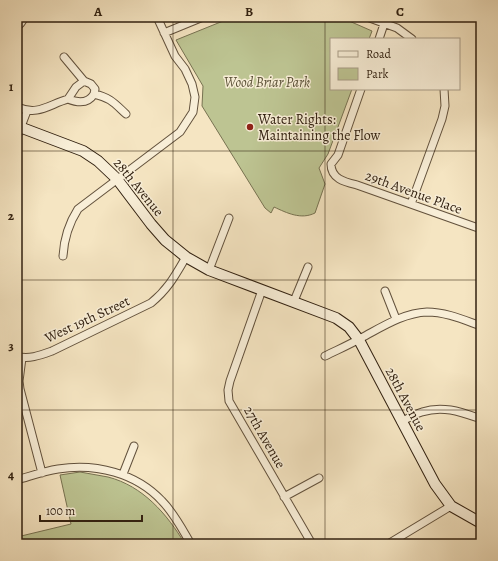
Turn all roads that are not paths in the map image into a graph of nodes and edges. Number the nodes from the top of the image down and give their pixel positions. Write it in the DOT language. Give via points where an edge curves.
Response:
graph roads {
  1 [pos="25,17"];
  2 [pos="157,17"];
  3 [pos="203,17"];
  4 [pos="367,17"];
  5 [pos="384,24"];
  6 [pos="17,27"];
  7 [pos="164,33"];
  8 [pos="379,38"];
  9 [pos="411,38"];
  10 [pos="64,57"];
  11 [pos="84,81"];
  12 [pos="361,90"];
  13 [pos="444,90"];
  14 [pos="94,94"];
  15 [pos="68,99"];
  16 [pos="17,107"];
  17 [pos="27,111"];
  18 [pos="126,114"];
  19 [pos="18,130"];
  20 [pos="117,179"];
  21 [pos="411,204"];
  22 [pos="229,218"];
  23 [pos="481,229"];
  24 [pos="63,256"];
  25 [pos="186,257"];
  26 [pos="308,267"];
  27 [pos="209,270"];
  28 [pos="262,290"];
  29 [pos="385,291"];
  30 [pos="294,301"];
  31 [pos="396,319"];
  32 [pos="481,326"];
  33 [pos="359,340"];
  34 [pos="325,356"];
  35 [pos="19,357"];
  36 [pos="481,419"];
  37 [pos="401,422"];
  38 [pos="134,446"];
  39 [pos="42,473"];
  40 [pos="123,474"];
  41 [pos="319,478"];
  42 [pos="17,480"];
  43 [pos="284,497"];
  44 [pos="450,506"];
  45 [pos="481,523"];
  46 [pos="191,544"];
  47 [pos="312,544"];
  48 [pos="388,544"];
  1 -- 6 [label="street"];
  2 -- 7 [label="street"];
  3 -- 7 [label="street"];
  4 -- 5 [label="street"];
  5 -- 8 [label="street"];
  5 -- 9 [label="street" via="397,28"];
  7 -- 20 [label="street" via="192,84 195,97 193,112 180,132"];
  10 -- 11 [label="street"];
  11 -- 14 [label="street" via="95,89"];
  11 -- 15 [label="street"];
  12 -- 21 [label="street, 29th Avenue Place" via="331,168 338,179"];
  13 -- 21 [label="street" via="445,106 442,119"];
  14 -- 15 [label="street" via="84,102"];
  14 -- 18 [label="street" via="110,99"];
  15 -- 17 [label="street" via="42,110"];
  16 -- 17 [label="street"];
  17 -- 19 [label="street"];
  19 -- 20 [label="street, 28th Avenue" via="83,151"];
  20 -- 24 [label="street" via="78,209 69,226"];
  20 -- 25 [label="street, 28th Avenue" via="151,224"];
  21 -- 23 [label="street, 29th Avenue Place"];
  22 -- 27 [label="street"];
  25 -- 27 [label="street, 28th Avenue"];
  25 -- 35 [label="street, West 19th Street" via="176,275 151,303 52,351"];
  26 -- 30 [label="street"];
  27 -- 28 [label="street, 28th Avenue"];
  28 -- 30 [label="street, 28th Avenue"];
  28 -- 43 [label="street, 27th Avenue" via="230,380 229,401"];
  29 -- 31 [label="street"];
  30 -- 33 [label="street, 28th Avenue" via="336,318 349,327"];
  31 -- 32 [label="street" via="427,312 444,314"];
  31 -- 33 [label="street"];
  33 -- 34 [label="street"];
  33 -- 37 [label="street, 28th Avenue"];
  35 -- 39 [label="street, West 19th Street" via="19,381 23,404"];
  36 -- 37 [label="street" via="442,408 421,412"];
  37 -- 44 [label="street, 28th Avenue"];
  38 -- 40 [label="street"];
  39 -- 40 [label="street" via="79,467 99,468"];
  39 -- 42 [label="street"];
  40 -- 46 [label="street" via="162,500"];
  41 -- 43 [label="street"];
  43 -- 47 [label="street, 27th Avenue"];
  44 -- 45 [label="street, 28th Avenue"];
  44 -- 48 [label="street"];
}
